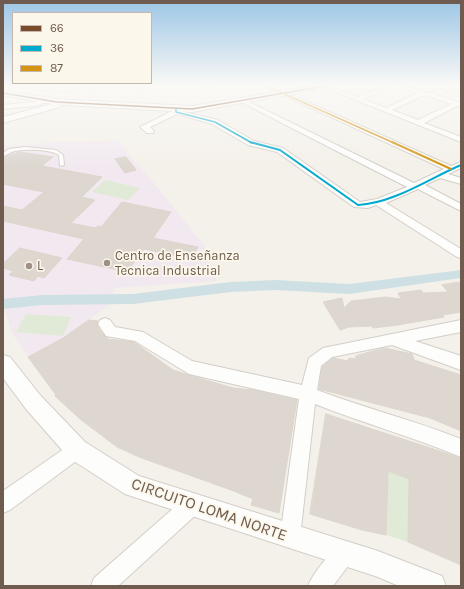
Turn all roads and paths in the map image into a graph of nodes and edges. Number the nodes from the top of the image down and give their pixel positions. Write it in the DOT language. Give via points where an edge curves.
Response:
graph roads {
  1 [pos="30,112"];
  2 [pos="173,112"];
  3 [pos="181,112"];
  4 [pos="266,112"];
  5 [pos="324,112"];
  6 [pos="393,112"];
  7 [pos="441,112"];
  8 [pos="3,120"];
  9 [pos="418,122"];
  10 [pos="461,129"];
  11 [pos="150,131"];
  12 [pos="449,135"];
  13 [pos="461,140"];
  14 [pos="4,153"];
  15 [pos="62,165"];
  16 [pos="461,165"];
  17 [pos="451,169"];
  18 [pos="440,175"];
  19 [pos="461,181"];
  20 [pos="416,186"];
  21 [pos="378,202"];
  22 [pos="461,208"];
  23 [pos="461,254"];
  24 [pos="105,324"];
  25 [pos="461,326"];
  26 [pos="394,340"];
  27 [pos="461,363"];
  28 [pos="6,374"];
  29 [pos="308,394"];
  30 [pos="461,448"];
  31 [pos="77,450"];
  32 [pos="3,503"];
  33 [pos="192,505"];
  34 [pos="290,537"];
  35 [pos="345,554"];
  36 [pos="102,586"];
  37 [pos="319,586"];
  38 [pos="432,586"];
  1 -- 8 [label="street"];
  2 -- 11 [label="street" via="144,126"];
  3 -- 21 [label="street" via="215,122 255,145 280,150 358,205"];
  4 -- 20 [label="street"];
  5 -- 17 [label="street"];
  6 -- 9 [label="street"];
  7 -- 9 [label="street"];
  9 -- 12 [label="street"];
  10 -- 12 [label="street"];
  12 -- 13 [label="street"];
  14 -- 15 [label="lane" via="16,148 56,151 61,155"];
  16 -- 17 [label="street"];
  17 -- 18 [label="street"];
  18 -- 19 [label="street"];
  18 -- 20 [label="street"];
  20 -- 21 [label="street"];
  20 -- 22 [label="street"];
  21 -- 23 [label="street"];
  24 -- 29 [label="street" via="111,332 138,336 189,367"];
  25 -- 26 [label="street"];
  26 -- 27 [label="street"];
  26 -- 29 [label="street" via="328,352 321,356 314,363"];
  28 -- 31 [label="street, CIRCUITO LOMA NORTE"];
  29 -- 30 [label="street"];
  29 -- 34 [label="street"];
  31 -- 32 [label="street"];
  31 -- 33 [label="street, CIRCUITO LOMA NORTE" via="132,486"];
  33 -- 34 [label="street, CIRCUITO LOMA NORTE"];
  33 -- 36 [label="street"];
  34 -- 35 [label="street, CIRCUITO LOMA NORTE"];
  35 -- 37 [label="street"];
  35 -- 38 [label="street, CIRCUITO LOMA NORTE" via="378,564"];
}
